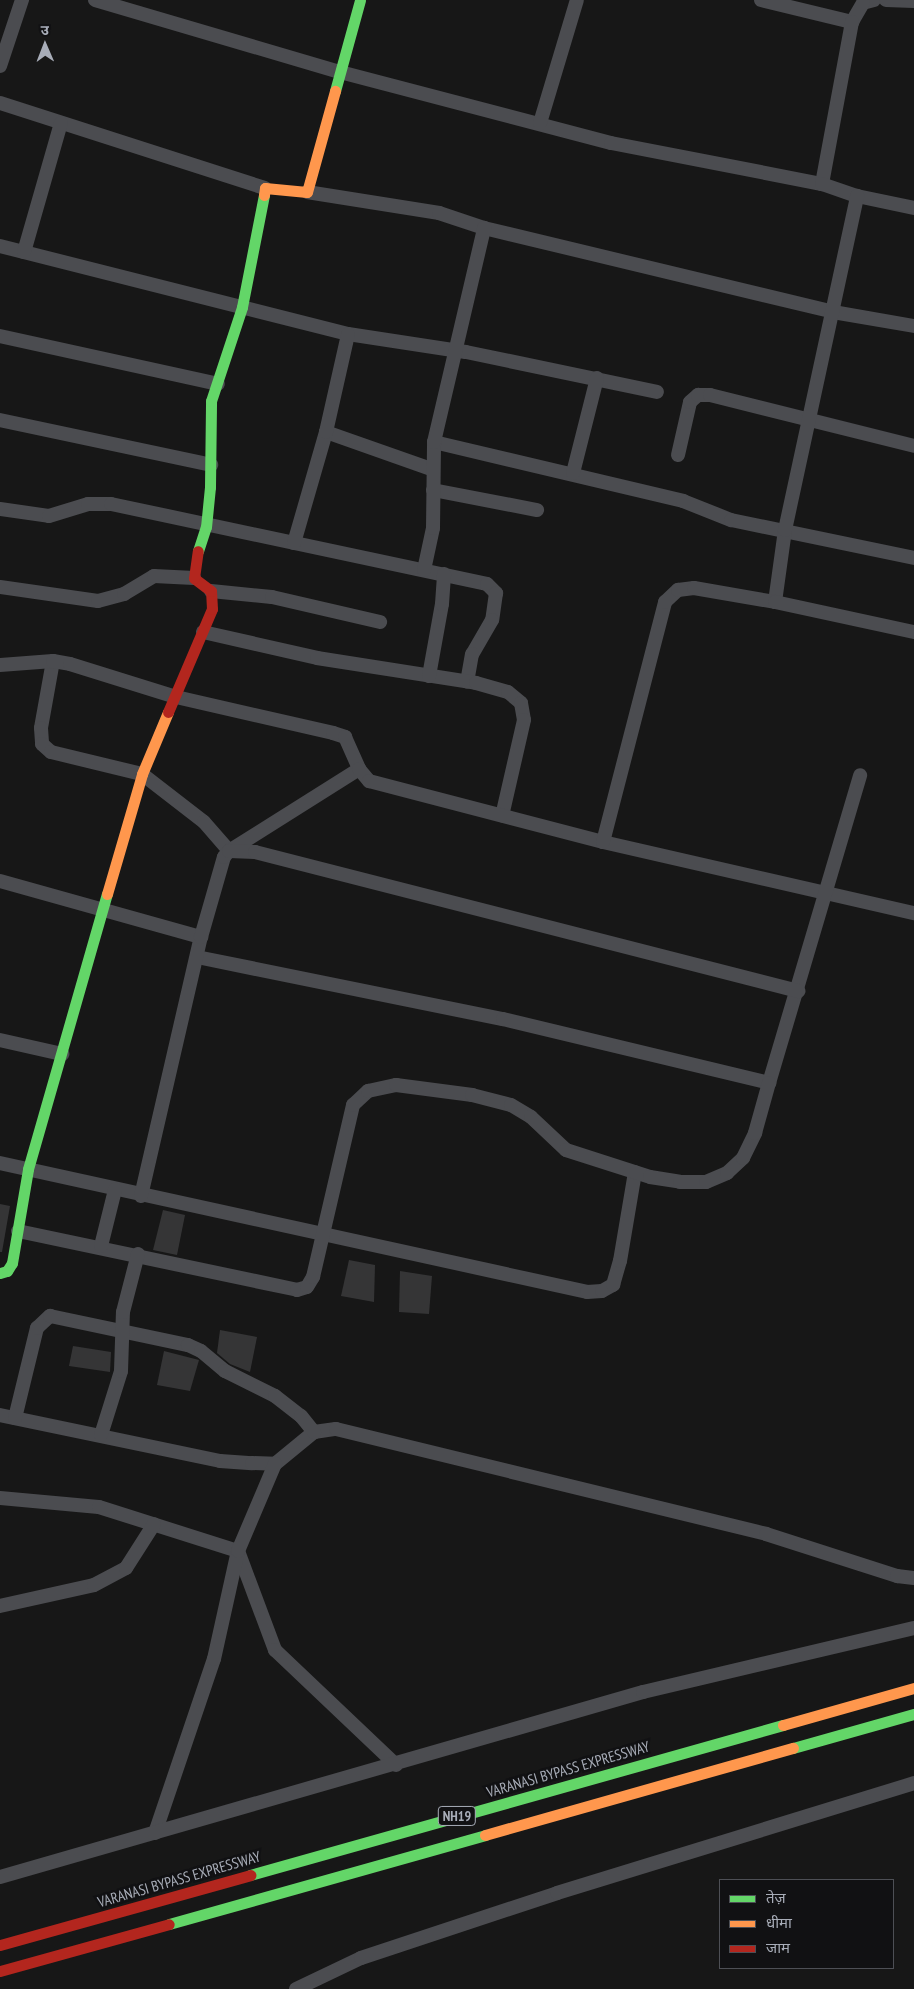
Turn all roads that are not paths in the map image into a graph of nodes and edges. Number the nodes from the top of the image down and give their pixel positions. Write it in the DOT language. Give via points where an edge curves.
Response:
graph roads {
  1 [pos="22,0"];
  2 [pos="95,0"];
  3 [pos="360,0"];
  4 [pos="577,0"];
  5 [pos="761,0"];
  6 [pos="874,0"];
  7 [pos="886,0"];
  8 [pos="914,1"];
  9 [pos="852,22"];
  10 [pos="0,66"];
  11 [pos="340,72"];
  12 [pos="0,103"];
  13 [pos="62,123"];
  14 [pos="540,123"];
  15 [pos="822,184"];
  16 [pos="265,188"];
  17 [pos="307,192"];
  18 [pos="857,196"];
  19 [pos="914,208"];
  20 [pos="484,228"];
  21 [pos="0,246"];
  22 [pos="24,252"];
  23 [pos="242,307"];
  24 [pos="833,312"];
  25 [pos="914,326"];
  26 [pos="348,334"];
  27 [pos="0,336"];
  28 [pos="456,352"];
  29 [pos="597,378"];
  30 [pos="218,384"];
  31 [pos="657,392"];
  32 [pos="0,420"];
  33 [pos="807,422"];
  34 [pos="326,432"];
  35 [pos="434,442"];
  36 [pos="914,446"];
  37 [pos="678,455"];
  38 [pos="211,465"];
  39 [pos="431,468"];
  40 [pos="574,473"];
  41 [pos="434,490"];
  42 [pos="0,509"];
  43 [pos="537,510"];
  44 [pos="206,527"];
  45 [pos="785,530"];
  46 [pos="294,543"];
  47 [pos="914,558"];
  48 [pos="424,570"];
  49 [pos="444,574"];
  50 [pos="194,578"];
  51 [pos="0,588"];
  52 [pos="211,591"];
  53 [pos="775,602"];
  54 [pos="380,622"];
  55 [pos="203,632"];
  56 [pos="914,632"];
  57 [pos="53,661"];
  58 [pos="0,665"];
  59 [pos="429,676"];
  60 [pos="467,682"];
  61 [pos="176,697"];
  62 [pos="359,769"];
  63 [pos="142,774"];
  64 [pos="860,775"];
  65 [pos="502,816"];
  66 [pos="603,842"];
  67 [pos="229,851"];
  68 [pos="0,882"];
  69 [pos="827,893"];
  70 [pos="104,909"];
  71 [pos="914,913"];
  72 [pos="201,937"];
  73 [pos="197,957"];
  74 [pos="798,991"];
  75 [pos="0,1040"];
  76 [pos="62,1054"];
  77 [pos="769,1083"];
  78 [pos="0,1163"];
  79 [pos="28,1169"];
  80 [pos="635,1172"];
  81 [pos="115,1190"];
  82 [pos="141,1196"];
  83 [pos="18,1231"];
  84 [pos="322,1233"];
  85 [pos="101,1246"];
  86 [pos="138,1254"];
  87 [pos="0,1273"];
  88 [pos="122,1330"];
  89 [pos="0,1415"];
  90 [pos="15,1418"];
  91 [pos="314,1432"];
  92 [pos="101,1435"];
  93 [pos="275,1464"];
  94 [pos="0,1498"];
  95 [pos="154,1524"];
  96 [pos="238,1551"];
  97 [pos="914,1578"];
  98 [pos="0,1606"];
  99 [pos="914,1628"];
  100 [pos="914,1688"];
  101 [pos="914,1714"];
  102 [pos="396,1765"];
  103 [pos="914,1783"];
  104 [pos="155,1833"];
  105 [pos="0,1877"];
  106 [pos="0,1945"];
  107 [pos="0,1971"];
  108 [pos="296,1989"];
  1 -- 10 [label="street"];
  2 -- 11 [label="street"];
  3 -- 11 [label="main road"];
  4 -- 14 [label="street"];
  5 -- 9 [label="street"];
  6 -- 9 [label="street" via="864,3"];
  7 -- 8 [label="street"];
  9 -- 15 [label="street"];
  11 -- 14 [label="street"];
  11 -- 17 [label="main road"];
  12 -- 13 [label="street"];
  13 -- 16 [label="street"];
  13 -- 22 [label="street"];
  14 -- 15 [label="street" via="611,143"];
  15 -- 18 [label="street"];
  16 -- 17 [label="main road"];
  16 -- 23 [label="main road"];
  17 -- 20 [label="street" via="440,213"];
  18 -- 19 [label="street"];
  18 -- 24 [label="street"];
  20 -- 24 [label="street"];
  20 -- 28 [label="street"];
  21 -- 22 [label="street"];
  22 -- 23 [label="street"];
  23 -- 26 [label="street"];
  23 -- 30 [label="main road"];
  24 -- 25 [label="street"];
  24 -- 33 [label="street"];
  26 -- 28 [label="street"];
  26 -- 34 [label="street"];
  27 -- 30 [label="street"];
  28 -- 29 [label="street"];
  28 -- 35 [label="street"];
  29 -- 31 [label="street"];
  29 -- 40 [label="street"];
  30 -- 38 [label="main road" via="212,401"];
  32 -- 38 [label="street"];
  33 -- 36 [label="street"];
  33 -- 37 [label="street" via="710,395 698,395 690,402"];
  33 -- 45 [label="street"];
  34 -- 39 [label="street"];
  34 -- 46 [label="street"];
  35 -- 39 [label="street"];
  35 -- 40 [label="street"];
  38 -- 44 [label="main road"];
  39 -- 41 [label="street"];
  40 -- 45 [label="street" via="683,501 731,520"];
  41 -- 43 [label="street"];
  41 -- 48 [label="street" via="433,528"];
  42 -- 44 [label="street" via="49,516 88,504 111,504"];
  44 -- 46 [label="street"];
  44 -- 50 [label="main road" via="194,561"];
  45 -- 47 [label="street"];
  45 -- 53 [label="street"];
  46 -- 48 [label="street"];
  48 -- 49 [label="street"];
  49 -- 59 [label="street"];
  49 -- 60 [label="street" via="487,584 496,593 492,620 472,654"];
  50 -- 51 [label="street" via="154,576 124,594 98,600"];
  50 -- 52 [label="main road"];
  52 -- 54 [label="street" via="272,597"];
  52 -- 55 [label="main road" via="212,609"];
  53 -- 56 [label="street"];
  53 -- 66 [label="street" via="694,588 678,590 665,602"];
  55 -- 59 [label="street" via="317,658"];
  55 -- 61 [label="main road"];
  57 -- 58 [label="street"];
  57 -- 61 [label="street"];
  57 -- 63 [label="street" via="41,728 42,744 51,752"];
  59 -- 60 [label="street"];
  60 -- 65 [label="street" via="508,692 521,704 524,720"];
  61 -- 62 [label="street" via="333,733 344,738"];
  61 -- 63 [label="main road"];
  62 -- 65 [label="street" via="369,781"];
  62 -- 67 [label="street"];
  63 -- 67 [label="street" via="204,822"];
  63 -- 70 [label="main road"];
  64 -- 69 [label="street"];
  65 -- 66 [label="street"];
  66 -- 69 [label="street"];
  67 -- 72 [label="street" via="224,857"];
  67 -- 74 [label="street" via="255,852"];
  68 -- 70 [label="street"];
  69 -- 71 [label="street"];
  69 -- 74 [label="street"];
  70 -- 72 [label="street"];
  70 -- 76 [label="main road"];
  72 -- 73 [label="street"];
  73 -- 77 [label="street" via="503,1019"];
  73 -- 82 [label="street"];
  74 -- 77 [label="street"];
  75 -- 76 [label="street"];
  76 -- 79 [label="main road"];
  77 -- 80 [label="street" via="755,1133 742,1158 727,1173 706,1182 680,1182"];
  78 -- 79 [label="street"];
  79 -- 81 [label="street"];
  79 -- 83 [label="main road"];
  80 -- 84 [label="street" via="620,1261 613,1285 602,1291 586,1292"];
  80 -- 84 [label="street" via="566,1150 531,1117 510,1105 472,1095 396,1085 368,1091 353,1105"];
  81 -- 82 [label="street"];
  81 -- 85 [label="street"];
  82 -- 84 [label="street"];
  83 -- 85 [label="street"];
  83 -- 87 [label="main road" via="12,1262 7,1271"];
  84 -- 86 [label="street" via="313,1276 307,1287 297,1290"];
  85 -- 86 [label="street"];
  86 -- 88 [label="street" via="123,1312"];
  88 -- 90 [label="street" via="57,1316 43,1319 31,1349"];
  88 -- 91 [label="street" via="202,1351 225,1371 275,1396 301,1416"];
  88 -- 92 [label="street" via="121,1371"];
  89 -- 90 [label="street"];
  90 -- 92 [label="street"];
  91 -- 93 [label="street"];
  91 -- 97 [label="street" via="336,1428 550,1478 766,1534 897,1576"];
  92 -- 93 [label="street" via="220,1461"];
  93 -- 96 [label="street"];
  94 -- 95 [label="street" via="99,1507"];
  95 -- 96 [label="street"];
  95 -- 98 [label="street" via="126,1568 118,1573 94,1585"];
  96 -- 102 [label="street" via="275,1650"];
  96 -- 104 [label="street" via="214,1659"];
  99 -- 102 [label="street" via="643,1692"];
  100 -- 106 [label="main road, VARANASI BYPASS EXPRESSWAY / NH19"];
  101 -- 107 [label="main road, NH19"];
  102 -- 104 [label="street"];
  103 -- 108 [label="street" via="361,1958"];
  104 -- 105 [label="street"];
}
